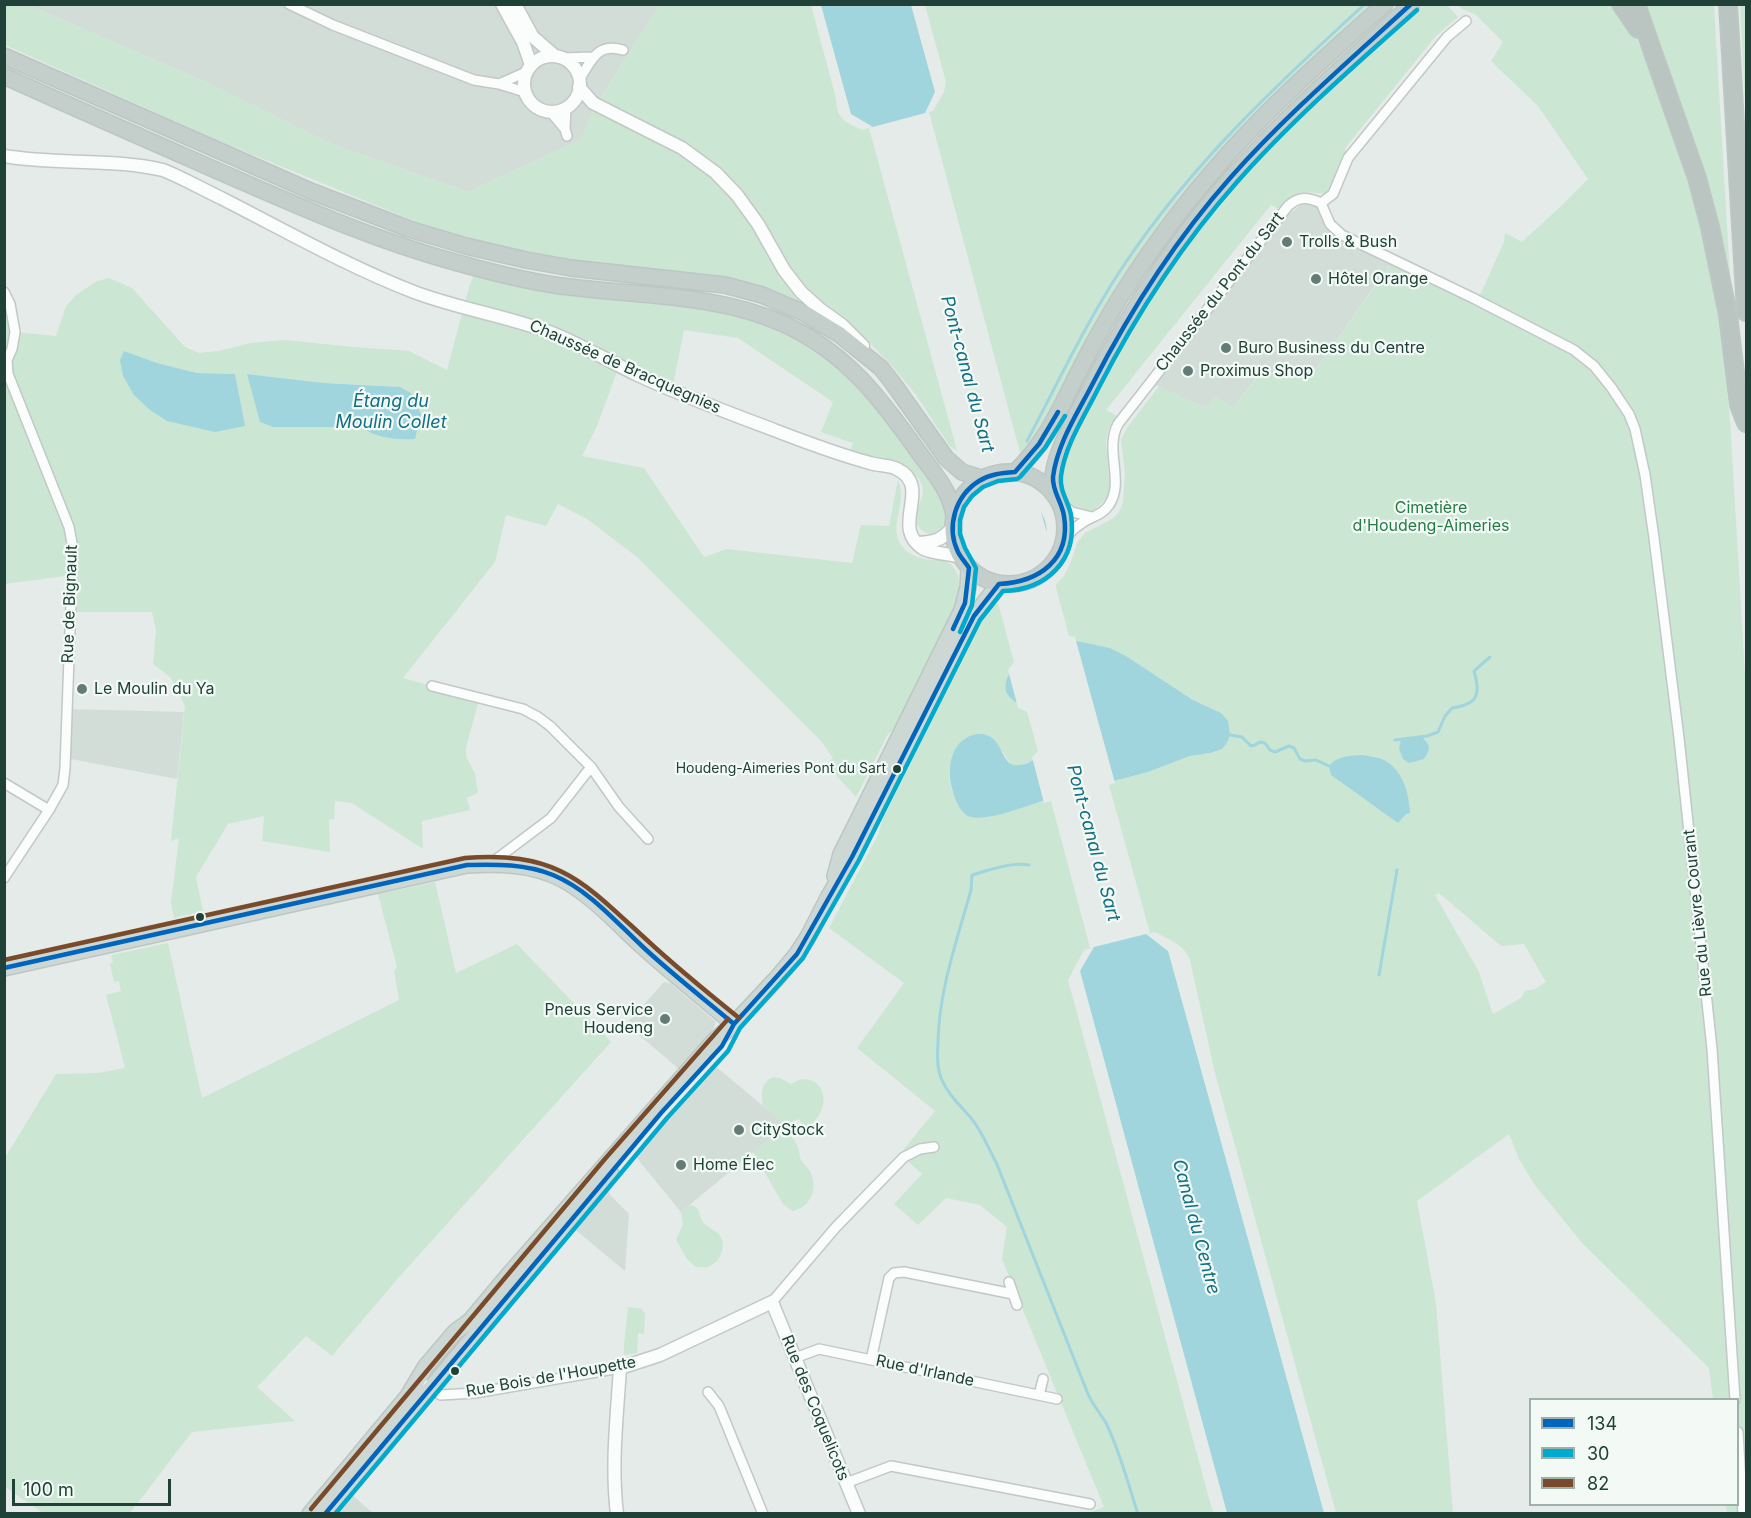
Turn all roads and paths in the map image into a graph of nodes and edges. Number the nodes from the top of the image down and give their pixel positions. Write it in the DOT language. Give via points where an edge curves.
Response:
graph roads {
  1 [pos="289,4"];
  2 [pos="502,4"];
  3 [pos="515,4"];
  4 [pos="1385,4"];
  5 [pos="1412,4"];
  6 [pos="1622,4"];
  7 [pos="1636,4"];
  8 [pos="1728,4"];
  9 [pos="1466,21"];
  10 [pos="623,50"];
  11 [pos="4,56"];
  12 [pos="559,57"];
  13 [pos="593,57"];
  14 [pos="1656,58"];
  15 [pos="529,68"];
  16 [pos="4,76"];
  17 [pos="499,84"];
  18 [pos="579,84"];
  19 [pos="525,92"];
  20 [pos="566,107"];
  21 [pos="550,111"];
  22 [pos="4,156"];
  23 [pos="1321,202"];
  24 [pos="4,292"];
  25 [pos="1746,312"];
  26 [pos="881,368"];
  27 [pos="8,382"];
  28 [pos="1746,423"];
  29 [pos="1015,472"];
  30 [pos="981,478"];
  31 [pos="1057,499"];
  32 [pos="1092,517"];
  33 [pos="953,522"];
  34 [pos="1064,538"];
  35 [pos="917,543"];
  36 [pos="965,562"];
  37 [pos="999,584"];
  38 [pos="432,686"];
  39 [pos="591,767"];
  40 [pos="4,783"];
  41 [pos="49,810"];
  42 [pos="648,839"];
  43 [pos="490,864"];
  44 [pos="4,878"];
  45 [pos="829,896"];
  46 [pos="4,968"];
  47 [pos="734,1024"];
  48 [pos="934,1147"];
  49 [pos="1009,1282"];
  50 [pos="1013,1294"];
  51 [pos="772,1302"];
  52 [pos="1017,1305"];
  53 [pos="795,1358"];
  54 [pos="871,1360"];
  55 [pos="620,1368"];
  56 [pos="1043,1379"];
  57 [pos="425,1383"];
  58 [pos="708,1392"];
  59 [pos="1039,1395"];
  60 [pos="1057,1398"];
  61 [pos="1735,1398"];
  62 [pos="1739,1459"];
  63 [pos="846,1483"];
  64 [pos="1090,1504"];
  65 [pos="310,1514"];
  66 [pos="325,1514"];
  67 [pos="617,1514"];
  68 [pos="763,1514"];
  69 [pos="859,1514"];
  70 [pos="1743,1514"];
  1 -- 17 [label="street" via="474,80"];
  2 -- 15 [label="street" via="523,42"];
  3 -- 12 [label="street" via="533,37"];
  4 -- 29 [label="highway" via="1242,139 1166,229 1103,325 1043,440"];
  5 -- 31 [label="highway" via="1256,150 1181,238 1120,333 1067,435 1054,472"];
  6 -- 14 [label="highway"];
  7 -- 14 [label="highway"];
  8 -- 25 [label="highway"];
  9 -- 23 [label="street" via="1448,37 1348,158 1332,194"];
  10 -- 13 [label="street" via="608,48"];
  11 -- 26 [label="highway" via="313,192 409,229 526,260 725,285 762,295 815,319"];
  12 -- 13 [label="street"];
  12 -- 15 [label="street" via="546,56"];
  12 -- 18 [label="street" via="571,63"];
  13 -- 18 [label="street"];
  14 -- 28 [label="highway" via="1710,227 1728,315 1739,405"];
  15 -- 17 [label="street"];
  15 -- 19 [label="street"];
  16 -- 33 [label="highway" via="305,209 406,248 512,277 701,300 784,324 840,359 882,401 952,501"];
  17 -- 19 [label="street"];
  18 -- 20 [label="street"];
  18 -- 26 [label="street" via="593,103 682,148 716,174 753,217 801,292 842,325"];
  19 -- 21 [label="street" via="535,106"];
  20 -- 21 [label="street"];
  20 -- 21 [label="street" via="566,133"];
  22 -- 35 [label="street, Chaussée de Bracquegnies" via="163,170 412,291 529,324 698,401 816,446 897,468 912,485 908,530"];
  23 -- 32 [label="street, Chaussée du Pont du Sart" via="1300,198 1282,213 1118,424 1112,445 1116,488 1107,508"];
  23 -- 61 [label="street, Rue du Lièvre Courant" via="1330,224 1342,235 1585,358 1622,402 1635,429 1656,550 1712,1049"];
  24 -- 27 [label="street, Rue de Bignault" via="15,332 8,360"];
  26 -- 30 [label="highway" via="946,458 962,472"];
  27 -- 41 [label="street, Rue de Bignault" via="69,527 73,548 65,768 63,785"];
  29 -- 30 [label="highway" via="1003,471"];
  29 -- 31 [label="highway" via="1038,479"];
  30 -- 33 [label="highway" via="967,490"];
  31 -- 32 [label="street" via="1072,512"];
  31 -- 34 [label="highway" via="1065,520"];
  32 -- 34 [label="street, Chaussée du Pont du Sart"];
  33 -- 35 [label="street" via="940,540"];
  33 -- 36 [label="highway" via="956,548"];
  34 -- 37 [label="highway" via="1056,559 1041,574 1021,583"];
  35 -- 36 [label="street" via="929,552"];
  36 -- 37 [label="highway" via="983,578"];
  36 -- 45 [label="main road" via="968,588 962,610 841,854"];
  37 -- 45 [label="main road" via="974,616"];
  38 -- 39 [label="street" via="523,709 550,726"];
  39 -- 42 [label="street"];
  39 -- 43 [label="street" via="551,818"];
  40 -- 41 [label="street"];
  41 -- 44 [label="street, Rue de Bignault"];
  43 -- 46 [label="main road" via="467,865"];
  43 -- 47 [label="main road" via="536,870 572,885"];
  45 -- 47 [label="main road" via="797,954"];
  47 -- 57 [label="main road" via="701,1055 470,1322 455,1332 426,1366"];
  48 -- 51 [label="street, Rue Bois de l'Houpette" via="904,1157 836,1227"];
  49 -- 50 [label="street"];
  50 -- 52 [label="street"];
  50 -- 54 [label="street" via="894,1273 889,1278"];
  51 -- 53 [label="street, Rue des Coquelicots"];
  51 -- 55 [label="street, Rue Bois de l'Houpette" via="660,1355"];
  53 -- 54 [label="street, Rue d'Irlande" via="819,1349"];
  53 -- 63 [label="street, Rue des Coquelicots"];
  54 -- 59 [label="street, Rue d'Irlande"];
  55 -- 57 [label="street, Rue Bois de l'Houpette" via="475,1393 441,1395"];
  55 -- 67 [label="street" via="614,1465"];
  56 -- 59 [label="street"];
  57 -- 65 [label="main road" via="408,1396"];
  57 -- 66 [label="main road"];
  58 -- 68 [label="street" via="719,1406"];
  59 -- 60 [label="street, Rue d'Irlande"];
  62 -- 70 [label="street"];
  63 -- 64 [label="street" via="891,1466"];
  63 -- 69 [label="street, Rue des Coquelicots"];
}
